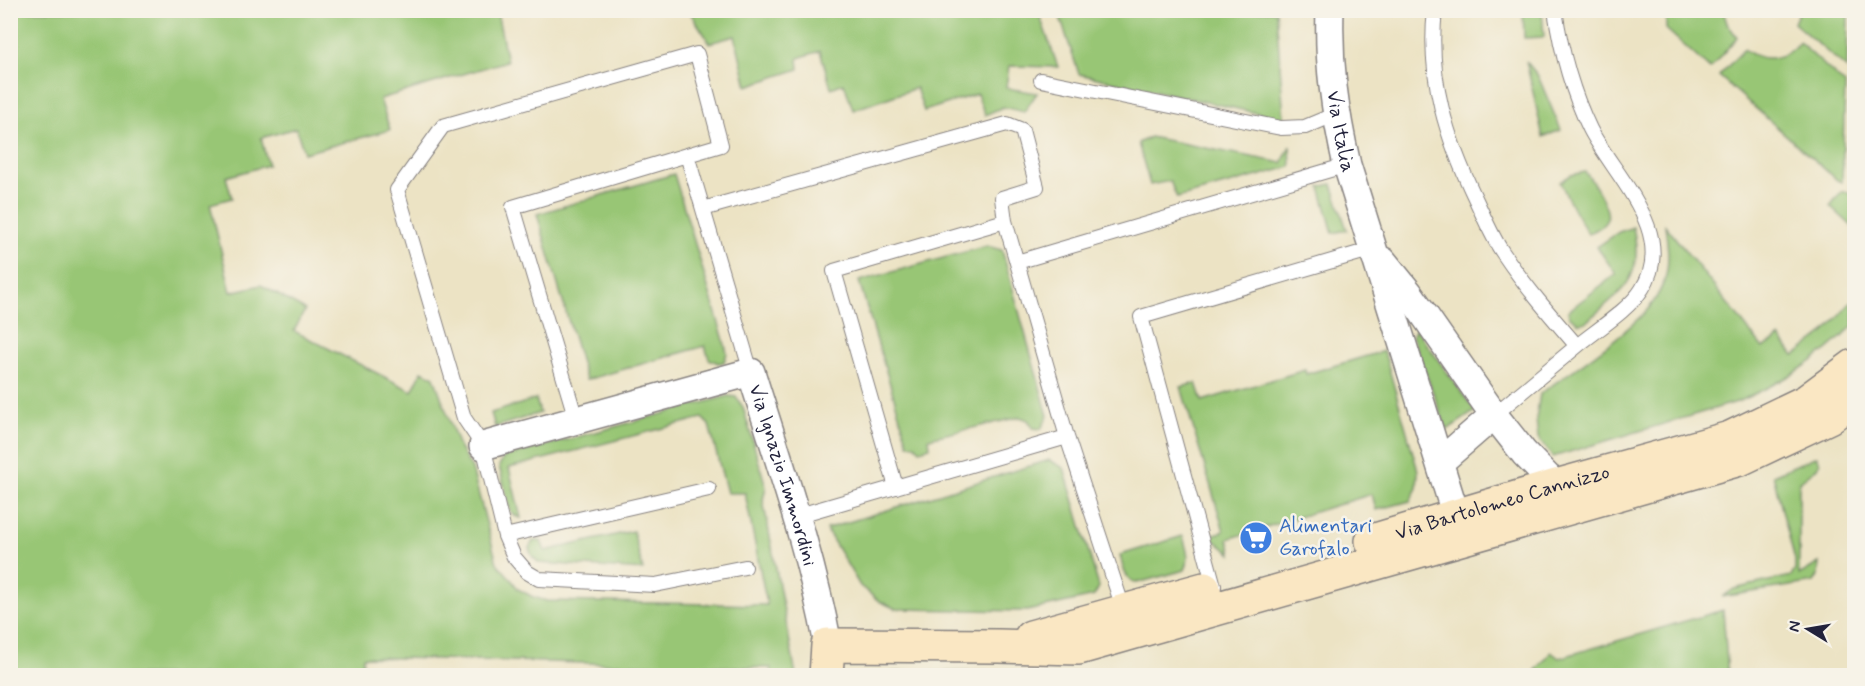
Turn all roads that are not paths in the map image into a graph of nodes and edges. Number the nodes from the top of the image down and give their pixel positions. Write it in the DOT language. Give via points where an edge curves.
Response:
graph roads {
  1 [pos="1330,10"];
  2 [pos="1435,10"];
  3 [pos="1555,10"];
  4 [pos="1041,80"];
  5 [pos="1336,114"];
  6 [pos="687,155"];
  7 [pos="1347,165"];
  8 [pos="703,209"];
  9 [pos="1005,221"];
  10 [pos="1373,249"];
  11 [pos="1017,262"];
  12 [pos="1577,346"];
  13 [pos="1854,366"];
  14 [pos="751,372"];
  15 [pos="1854,399"];
  16 [pos="1494,415"];
  17 [pos="576,419"];
  18 [pos="1067,437"];
  19 [pos="483,446"];
  20 [pos="1440,462"];
  21 [pos="1556,486"];
  22 [pos="896,487"];
  23 [pos="709,489"];
  24 [pos="796,516"];
  25 [pos="1456,516"];
  26 [pos="505,536"];
  27 [pos="745,567"];
  28 [pos="1214,586"];
  29 [pos="1124,611"];
  30 [pos="999,646"];
  31 [pos="827,660"];
  1 -- 5 [label="street, Via Italia"];
  2 -- 12 [label="lane" via="1433,50 1437,86 1446,128 1464,174 1502,252"];
  3 -- 12 [label="lane" via="1576,97 1610,164 1634,198 1653,244 1652,264 1642,289"];
  4 -- 5 [label="lane" via="1281,128 1305,128"];
  5 -- 7 [label="street, Via Italia"];
  6 -- 8 [label="lane"];
  6 -- 17 [label="lane" via="513,207"];
  6 -- 19 [label="lane" via="721,145 697,54 443,126 398,190 464,418"];
  7 -- 10 [label="street, Via Italia"];
  7 -- 11 [label="lane"];
  8 -- 9 [label="lane" via="1007,124 1022,130 1037,187 1002,198"];
  8 -- 14 [label="lane"];
  9 -- 11 [label="lane"];
  9 -- 22 [label="lane" via="834,271"];
  10 -- 16 [label="street" via="1409,293"];
  10 -- 20 [label="street, Via Italia"];
  10 -- 28 [label="lane" via="1141,317"];
  11 -- 18 [label="lane"];
  12 -- 16 [label="lane"];
  13 -- 21 [label="street, Via Bartolomeo Cannizzo" via="1807,401 1730,438"];
  14 -- 17 [label="street, Via Ignazio Immordini"];
  14 -- 24 [label="street, Via Ignazio Immordini"];
  15 -- 30 [label="street, Via Bartolomeo Cannizzo" via="1829,417 1740,459 1079,648"];
  16 -- 20 [label="street"];
  16 -- 21 [label="street"];
  17 -- 19 [label="street, Via Ignazio Immordini"];
  18 -- 22 [label="lane"];
  18 -- 29 [label="lane"];
  19 -- 26 [label="lane"];
  20 -- 25 [label="street, Via Italia"];
  21 -- 25 [label="street, Via Bartolomeo Cannizzo"];
  22 -- 24 [label="lane"];
  23 -- 26 [label="lane"];
  24 -- 31 [label="street, Via Ignazio Immordini" via="821,607"];
  25 -- 28 [label="street, Via Bartolomeo Cannizzo"];
  26 -- 27 [label="lane" via="526,573 539,579 655,585"];
  28 -- 29 [label="street, Via Bartolomeo Cannizzo"];
  29 -- 30 [label="street, Via Bartolomeo Cannizzo"];
  30 -- 31 [label="street, Via Bartolomeo Cannizzo"];
}
